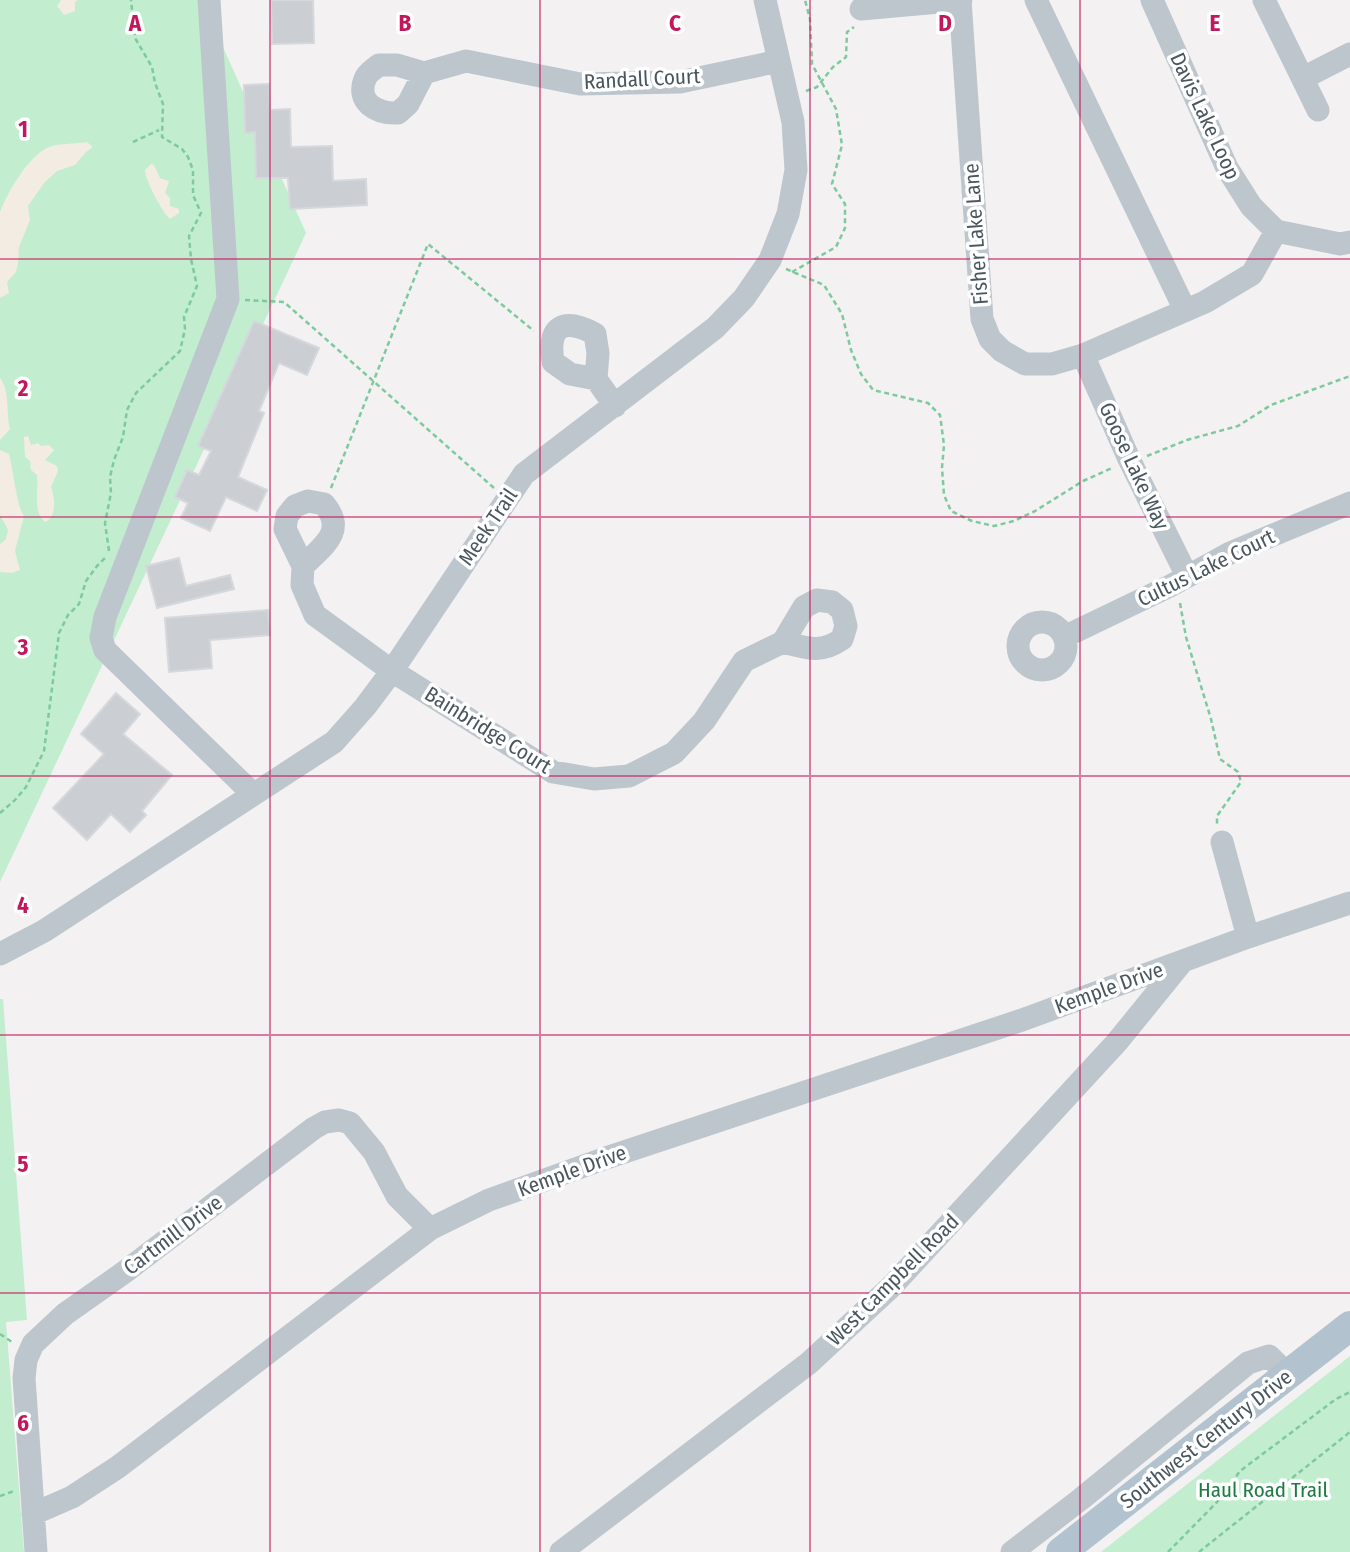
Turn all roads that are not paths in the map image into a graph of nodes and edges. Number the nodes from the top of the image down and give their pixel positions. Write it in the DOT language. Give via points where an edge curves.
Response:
graph roads {
  1 [pos="209,0"];
  2 [pos="765,0"];
  3 [pos="960,0"];
  4 [pos="1036,0"];
  5 [pos="1152,0"];
  6 [pos="1264,0"];
  7 [pos="858,18"];
  8 [pos="1350,54"];
  9 [pos="779,61"];
  10 [pos="424,73"];
  11 [pos="1303,78"];
  12 [pos="1318,110"];
  13 [pos="1276,231"];
  14 [pos="1350,242"];
  15 [pos="1185,310"];
  16 [pos="1083,355"];
  17 [pos="596,379"];
  18 [pos="615,406"];
  19 [pos="1350,503"];
  20 [pos="303,566"];
  21 [pos="1179,581"];
  22 [pos="1064,637"];
  23 [pos="783,642"];
  24 [pos="392,671"];
  25 [pos="253,794"];
  26 [pos="1222,842"];
  27 [pos="1350,903"];
  28 [pos="1248,937"];
  29 [pos="0,954"];
  30 [pos="1182,962"];
  31 [pos="430,1229"];
  32 [pos="1350,1326"];
  33 [pos="1288,1375"];
  34 [pos="33,1514"];
  35 [pos="36,1552"];
  36 [pos="561,1552"];
  37 [pos="1012,1552"];
  38 [pos="1061,1552"];
  1 -- 25 [label="street" via="228,299 100,638 106,650"];
  2 -- 9 [label="street, Meek Trail"];
  3 -- 7 [label="street"];
  3 -- 16 [label="street, Fisher Lake Lane" via="982,319 990,339 1025,364 1052,364"];
  4 -- 15 [label="street"];
  5 -- 13 [label="street, Davis Lake Loop" via="1227,167 1251,206"];
  6 -- 11 [label="street"];
  8 -- 11 [label="street"];
  9 -- 10 [label="street, Randall Court" via="680,82 580,84 466,61"];
  9 -- 18 [label="street, Meek Trail" via="793,122 796,170 788,214 770,260 744,298 715,328"];
  11 -- 12 [label="street"];
  13 -- 14 [label="street"];
  13 -- 15 [label="street, Fisher Lake Lane" via="1252,274"];
  15 -- 16 [label="street, Fisher Lake Lane"];
  16 -- 21 [label="street, Goose Lake Way"];
  17 -- 17 [label="street" via="595,334 565,324 550,344 553,362 570,374"];
  17 -- 18 [label="street"];
  18 -- 24 [label="street, Meek Trail" via="524,474"];
  19 -- 21 [label="street, Cultus Lake Court" via="1230,553"];
  20 -- 20 [label="street, Bainbridge Court" via="329,540 335,527 324,503 309,501 295,506 287,516 285,529"];
  20 -- 24 [label="street, Bainbridge Court" via="302,585 315,614"];
  21 -- 22 [label="street, Cultus Lake Court"];
  23 -- 24 [label="street, Bainbridge Court" via="744,662 705,721 674,753 629,776 594,779 553,772"];
  24 -- 25 [label="street, Meek Trail" via="334,742"];
  25 -- 29 [label="street, Meek Trail" via="44,932"];
  26 -- 28 [label="street"];
  27 -- 28 [label="street, Kemple Drive"];
  28 -- 30 [label="street, Kemple Drive"];
  30 -- 31 [label="street, Kemple Drive" via="606,1158 489,1200"];
  30 -- 36 [label="street, West Campbell Road" via="1117,1042 892,1286 809,1363"];
  31 -- 34 [label="street, Kemple Drive" via="118,1467 72,1497"];
  31 -- 34 [label="street, Cartmill Drive" via="397,1196 374,1152 350,1123 339,1120 314,1128 65,1314 33,1343 23,1378"];
  32 -- 33 [label="main road, Southwest Century Drive"];
  33 -- 37 [label="street" via="1269,1356 1248,1363"];
  33 -- 38 [label="main road, Southwest Century Drive"];
  34 -- 35 [label="street"];
}
